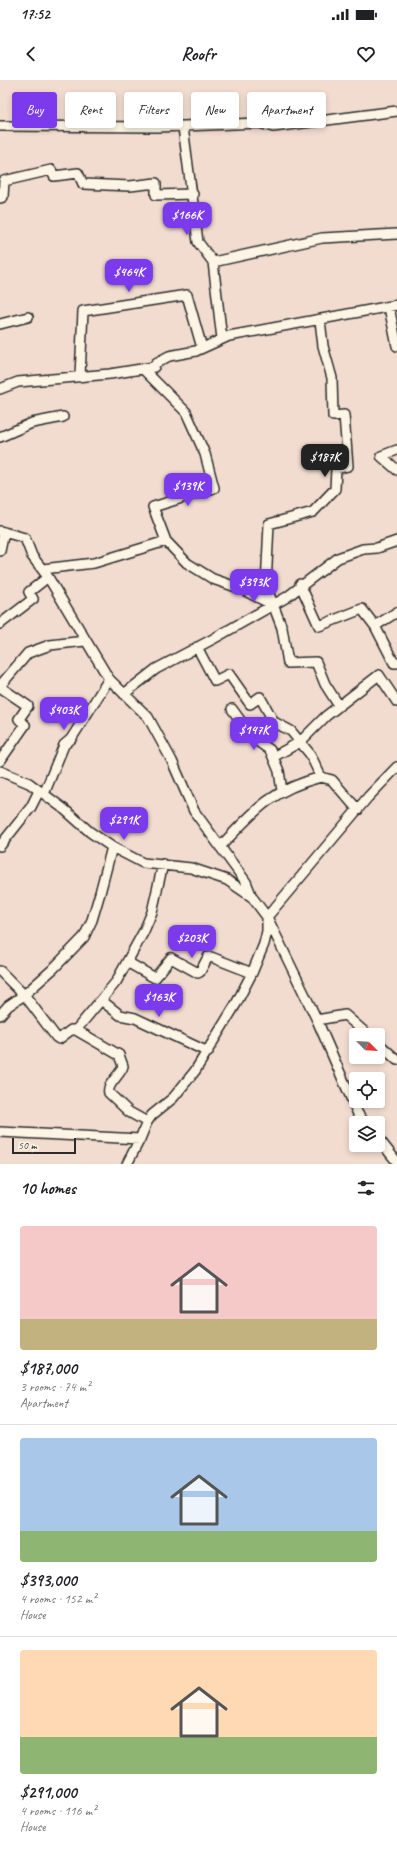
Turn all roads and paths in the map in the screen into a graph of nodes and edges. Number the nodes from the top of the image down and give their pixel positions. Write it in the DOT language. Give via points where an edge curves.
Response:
graph roads {
  1 [pos="397,111"];
  2 [pos="0,126"];
  3 [pos="184,127"];
  4 [pos="193,194"];
  5 [pos="0,198"];
  6 [pos="397,234"];
  7 [pos="213,262"];
  8 [pos="393,306"];
  9 [pos="28,317"];
  10 [pos="320,320"];
  11 [pos="0,324"];
  12 [pos="222,339"];
  13 [pos="397,346"];
  14 [pos="202,348"];
  15 [pos="143,369"];
  16 [pos="80,376"];
  17 [pos="0,389"];
  18 [pos="63,417"];
  19 [pos="0,437"];
  20 [pos="397,450"];
  21 [pos="397,470"];
  22 [pos="2,532"];
  23 [pos="166,541"];
  24 [pos="397,541"];
  25 [pos="0,551"];
  26 [pos="43,569"];
  27 [pos="48,578"];
  28 [pos="301,585"];
  29 [pos="273,605"];
  30 [pos="397,612"];
  31 [pos="0,624"];
  32 [pos="375,626"];
  33 [pos="85,641"];
  34 [pos="197,647"];
  35 [pos="397,663"];
  36 [pos="109,679"];
  37 [pos="0,686"];
  38 [pos="124,694"];
  39 [pos="397,702"];
  40 [pos="339,706"];
  41 [pos="232,709"];
  42 [pos="300,742"];
  43 [pos="273,757"];
  44 [pos="0,761"];
  45 [pos="397,767"];
  46 [pos="0,771"];
  47 [pos="321,777"];
  48 [pos="282,791"];
  49 [pos="41,792"];
  50 [pos="358,810"];
  51 [pos="0,846"];
  52 [pos="112,847"];
  53 [pos="220,847"];
  54 [pos="163,864"];
  55 [pos="252,897"];
  56 [pos="267,917"];
  57 [pos="127,962"];
  58 [pos="0,971"];
  59 [pos="252,973"];
  60 [pos="24,995"];
  61 [pos="101,1000"];
  62 [pos="0,1015"];
  63 [pos="317,1020"];
  64 [pos="360,1028"];
  65 [pos="76,1030"];
  66 [pos="385,1049"];
  67 [pos="208,1052"];
  68 [pos="397,1060"];
  69 [pos="360,1116"];
  70 [pos="147,1122"];
  71 [pos="0,1132"];
  72 [pos="140,1139"];
  73 [pos="385,1147"];
  74 [pos="397,1162"];
  75 [pos="127,1164"];
  1 -- 3 [label="street" via="274,127 258,123"];
  2 -- 3 [label="street"];
  3 -- 4 [label="street"];
  4 -- 5 [label="street" via="156,195 156,183 130,186 83,184 78,173 54,176 51,170 4,181 3,197"];
  4 -- 7 [label="street" via="198,242"];
  6 -- 7 [label="street" via="322,238"];
  7 -- 12 [label="street"];
  8 -- 10 [label="street"];
  8 -- 13 [label="street"];
  9 -- 11 [label="street"];
  10 -- 12 [label="street"];
  10 -- 29 [label="street" via="323,346 332,378 333,416 344,415 348,466 336,469 335,489 312,512 268,524 266,586"];
  12 -- 14 [label="street"];
  14 -- 15 [label="street" via="169,356 156,363 154,368"];
  14 -- 16 [label="street" via="187,295 83,311"];
  15 -- 16 [label="street"];
  15 -- 23 [label="street" via="186,412 205,454 214,488 153,507"];
  16 -- 17 [label="street" via="18,382"];
  18 -- 19 [label="street" via="32,423"];
  20 -- 21 [label="street" via="381,456"];
  22 -- 25 [label="street"];
  22 -- 26 [label="street" via="25,538 32,556"];
  23 -- 26 [label="street" via="94,563"];
  23 -- 29 [label="street" via="187,563 213,579 239,588"];
  24 -- 28 [label="street" via="338,558"];
  26 -- 27 [label="street"];
  27 -- 31 [label="street" via="30,592 33,600"];
  27 -- 33 [label="street"];
  28 -- 29 [label="street"];
  28 -- 32 [label="street" via="319,626 362,609"];
  29 -- 34 [label="street"];
  29 -- 40 [label="street" via="282,628 288,663 316,662 325,684"];
  30 -- 32 [label="street"];
  32 -- 35 [label="street" via="394,663"];
  33 -- 36 [label="street"];
  33 -- 37 [label="street" via="50,645 28,653"];
  34 -- 38 [label="street" via="156,669"];
  34 -- 42 [label="street" via="215,681 229,674 250,704 260,697 274,722 291,731"];
  36 -- 38 [label="street"];
  36 -- 49 [label="street" via="71,739 64,745"];
  37 -- 44 [label="street" via="28,706 19,719 25,725"];
  38 -- 53 [label="street" via="148,717 172,761 194,811"];
  39 -- 40 [label="street" via="379,675"];
  40 -- 42 [label="street"];
  41 -- 43 [label="street" via="253,738 270,750"];
  42 -- 43 [label="street"];
  42 -- 47 [label="street" via="310,754"];
  43 -- 48 [label="street" via="279,771"];
  45 -- 50 [label="street"];
  46 -- 49 [label="street" via="29,783"];
  47 -- 48 [label="street"];
  47 -- 50 [label="street" via="332,780"];
  48 -- 53 [label="street" via="254,811"];
  49 -- 51 [label="street"];
  49 -- 52 [label="street"];
  50 -- 56 [label="street"];
  52 -- 54 [label="street" via="143,863"];
  52 -- 60 [label="street" via="92,920 84,937"];
  53 -- 55 [label="street" via="246,882"];
  54 -- 55 [label="street" via="191,868 227,880"];
  54 -- 57 [label="street" via="152,912"];
  55 -- 56 [label="street"];
  56 -- 59 [label="street" via="264,944"];
  56 -- 63 [label="street"];
  57 -- 59 [label="street" via="155,978 171,958 198,973 208,957 211,957"];
  57 -- 61 [label="street" via="116,982"];
  58 -- 60 [label="street"];
  59 -- 67 [label="street"];
  60 -- 62 [label="street"];
  60 -- 65 [label="street" via="56,1037 59,1039 71,1030"];
  61 -- 65 [label="street"];
  61 -- 67 [label="street" via="120,1015 135,1018"];
  63 -- 64 [label="street" via="345,1015"];
  63 -- 69 [label="street"];
  65 -- 70 [label="street" via="121,1057 122,1069 109,1087 109,1093 128,1112"];
  66 -- 68 [label="street"];
  67 -- 70 [label="street" via="186,1084"];
  70 -- 72 [label="street"];
  71 -- 72 [label="street"];
  72 -- 75 [label="street"];
  73 -- 74 [label="street"];
}
